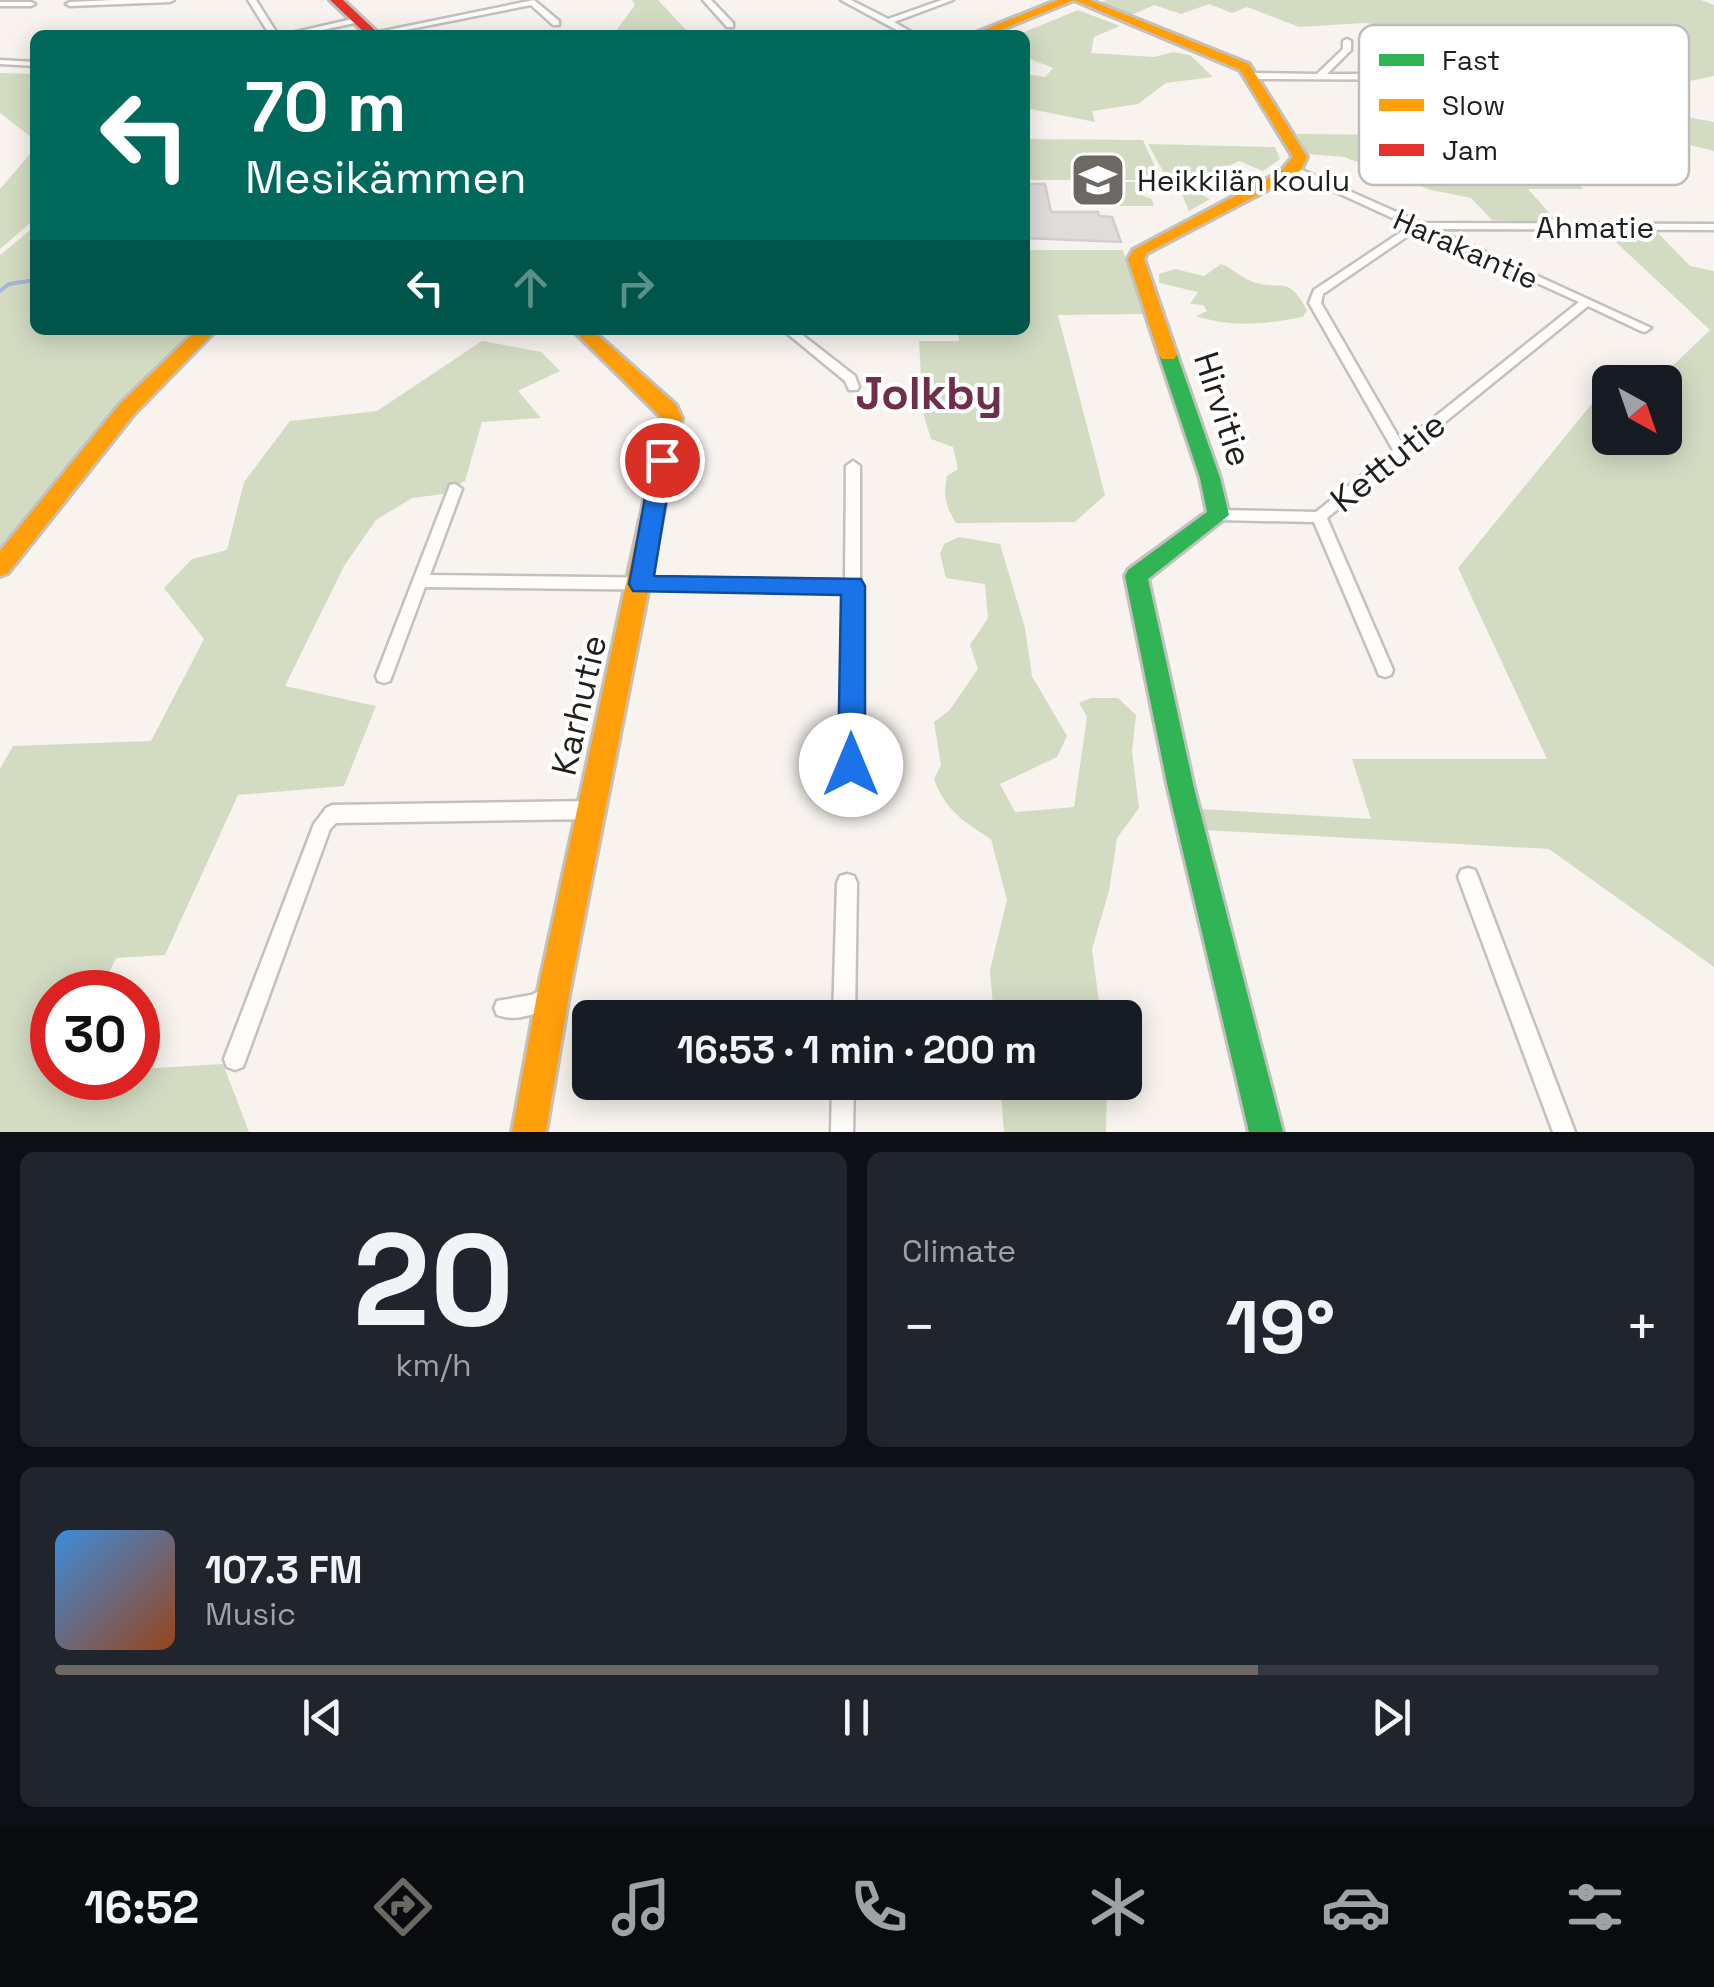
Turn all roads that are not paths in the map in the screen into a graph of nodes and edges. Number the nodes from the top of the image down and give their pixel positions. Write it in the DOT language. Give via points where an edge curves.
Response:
graph roads {
  1 [pos="170,0"];
  2 [pos="252,0"];
  3 [pos="336,0"];
  4 [pos="707,0"];
  5 [pos="845,0"];
  6 [pos="950,0"];
  7 [pos="1068,0"];
  8 [pos="1078,0"];
  9 [pos="0,4"];
  10 [pos="31,4"];
  11 [pos="70,4"];
  12 [pos="888,22"];
  13 [pos="556,23"];
  14 [pos="730,25"];
  15 [pos="271,30"];
  16 [pos="368,30"];
  17 [pos="903,30"];
  18 [pos="990,30"];
  19 [pos="1347,41"];
  20 [pos="0,62"];
  21 [pos="30,64"];
  22 [pos="1252,76"];
  23 [pos="1320,76"];
  24 [pos="1359,76"];
  25 [pos="1293,169"];
  26 [pos="1416,226"];
  27 [pos="1714,227"];
  28 [pos="1586,302"];
  29 [pos="1645,328"];
  30 [pos="202,335"];
  31 [pos="587,335"];
  32 [pos="795,335"];
  33 [pos="853,388"];
  34 [pos="1400,453"];
  35 [pos="853,466"];
  36 [pos="455,490"];
  37 [pos="1218,515"];
  38 [pos="1319,517"];
  39 [pos="0,566"];
  40 [pos="423,581"];
  41 [pos="641,584"];
  42 [pos="853,586"];
  43 [pos="1385,670"];
  44 [pos="384,676"];
  45 [pos="851,765"];
  46 [pos="592,810"];
  47 [pos="1468,877"];
  48 [pos="847,883"];
  49 [pos="552,995"];
  50 [pos="844,1000"];
  51 [pos="504,1008"];
  52 [pos="235,1059"];
  53 [pos="843,1100"];
  54 [pos="529,1132"];
  55 [pos="842,1132"];
  56 [pos="1266,1132"];
  57 [pos="1564,1132"];
  1 -- 11 [label="street"];
  2 -- 15 [label="street"];
  3 -- 16 [label="street"];
  4 -- 14 [label="street"];
  5 -- 12 [label="street"];
  6 -- 12 [label="street"];
  7 -- 18 [label="street"];
  8 -- 22 [label="street" via="1238,63"];
  9 -- 10 [label="street"];
  12 -- 17 [label="street"];
  13 -- 16 [label="street" via="533,2"];
  19 -- 23 [label="street" via="1347,50"];
  20 -- 21 [label="street"];
  22 -- 23 [label="street"];
  22 -- 25 [label="street" via="1299,153"];
  23 -- 24 [label="street"];
  25 -- 26 [label="street, Harakantie"];
  25 -- 37 [label="street, Hirvitie" via="1136,256"];
  26 -- 27 [label="street, Ahmatie"];
  26 -- 28 [label="street, Harakantie"];
  26 -- 34 [label="street" via="1314,297"];
  28 -- 29 [label="street, Harakantie"];
  28 -- 34 [label="street, Kettutie"];
  30 -- 39 [label="street" via="127,409"];
  31 -- 41 [label="street, Karhutie" via="672,414"];
  32 -- 33 [label="street" via="851,379"];
  34 -- 38 [label="street, Kettutie"];
  35 -- 42 [label="street"];
  36 -- 40 [label="street"];
  37 -- 38 [label="street"];
  37 -- 56 [label="street, Hirvitie" via="1136,576"];
  38 -- 43 [label="street, Kettutie"];
  40 -- 41 [label="street"];
  40 -- 44 [label="street"];
  41 -- 42 [label="street"];
  41 -- 46 [label="street, Karhutie"];
  42 -- 45 [label="street"];
  46 -- 49 [label="street, Karhutie"];
  46 -- 52 [label="street" via="332,814"];
  47 -- 57 [label="street"];
  48 -- 50 [label="street"];
  49 -- 51 [label="street"];
  49 -- 54 [label="street, Karhutie"];
  53 -- 55 [label="street"];
}
